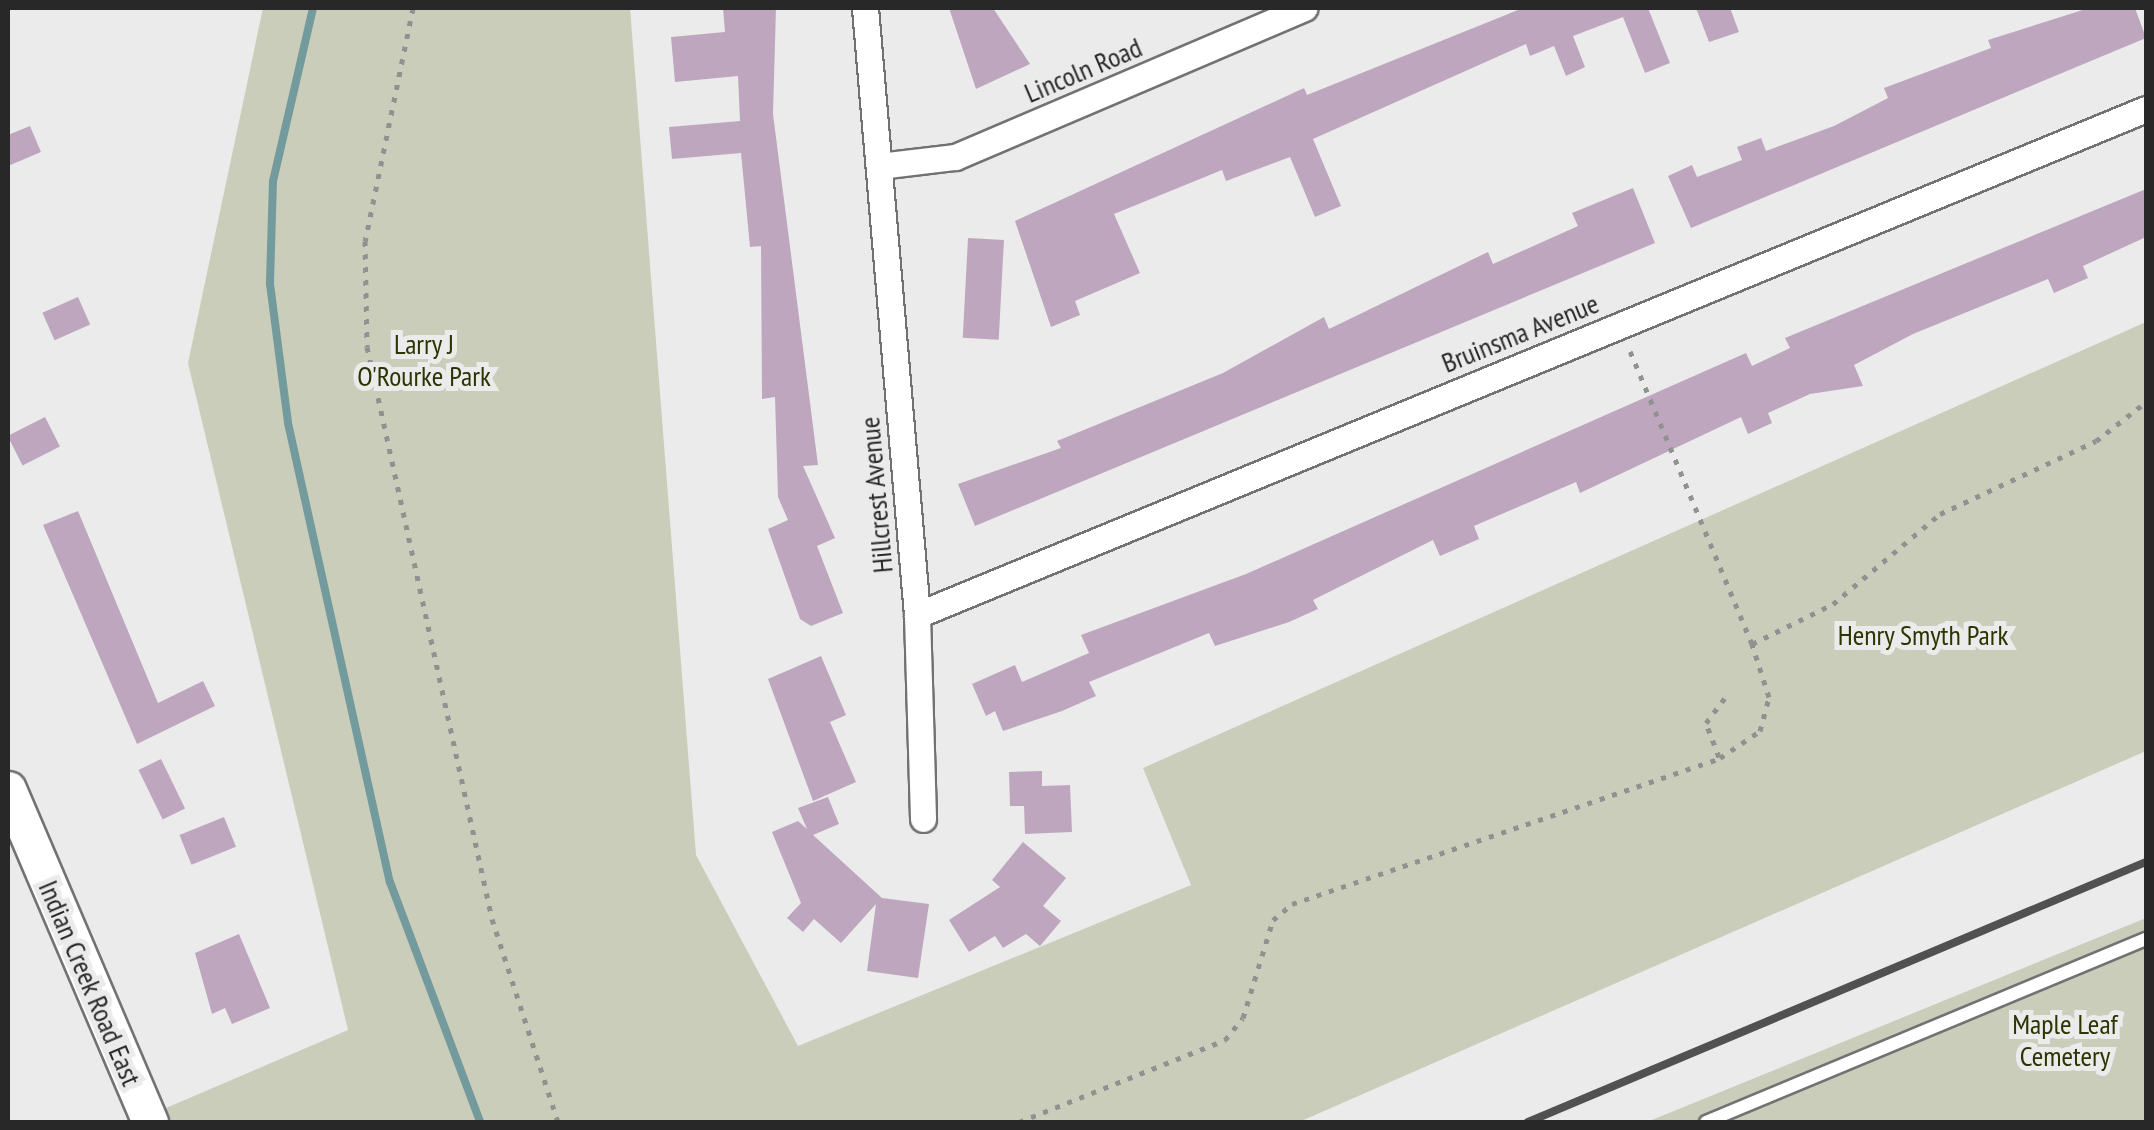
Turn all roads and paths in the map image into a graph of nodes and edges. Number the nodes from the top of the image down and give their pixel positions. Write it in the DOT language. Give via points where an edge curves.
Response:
graph roads {
  1 [pos="413,8"];
  2 [pos="865,8"];
  3 [pos="1304,8"];
  4 [pos="2146,109"];
  5 [pos="880,166"];
  6 [pos="1619,325"];
  7 [pos="2146,402"];
  8 [pos="918,616"];
  9 [pos="1752,644"];
  10 [pos="1727,695"];
  11 [pos="1720,758"];
  12 [pos="8,789"];
  13 [pos="923,820"];
  14 [pos="2146,938"];
  15 [pos="150,1122"];
  16 [pos="558,1122"];
  17 [pos="1019,1122"];
  18 [pos="1706,1122"];
  1 -- 16 [label="path" via="365,241 367,346 492,919"];
  2 -- 5 [label="street, Hillcrest Avenue"];
  3 -- 5 [label="street, Lincoln Road" via="955,157"];
  4 -- 6 [label="street, Bruinsma Avenue"];
  5 -- 8 [label="street, Hillcrest Avenue"];
  6 -- 8 [label="street, Bruinsma Avenue"];
  6 -- 9 [label="path"];
  7 -- 9 [label="path" via="2096,441 1940,514 1833,604"];
  8 -- 13 [label="street, Hillcrest Avenue"];
  9 -- 11 [label="path" via="1770,714"];
  10 -- 11 [label="path" via="1706,722"];
  11 -- 17 [label="path" via="1292,904 1273,920 1243,1018 1225,1040"];
  12 -- 15 [label="main road, Indian Creek Road East"];
  14 -- 18 [label="lane"];
}
